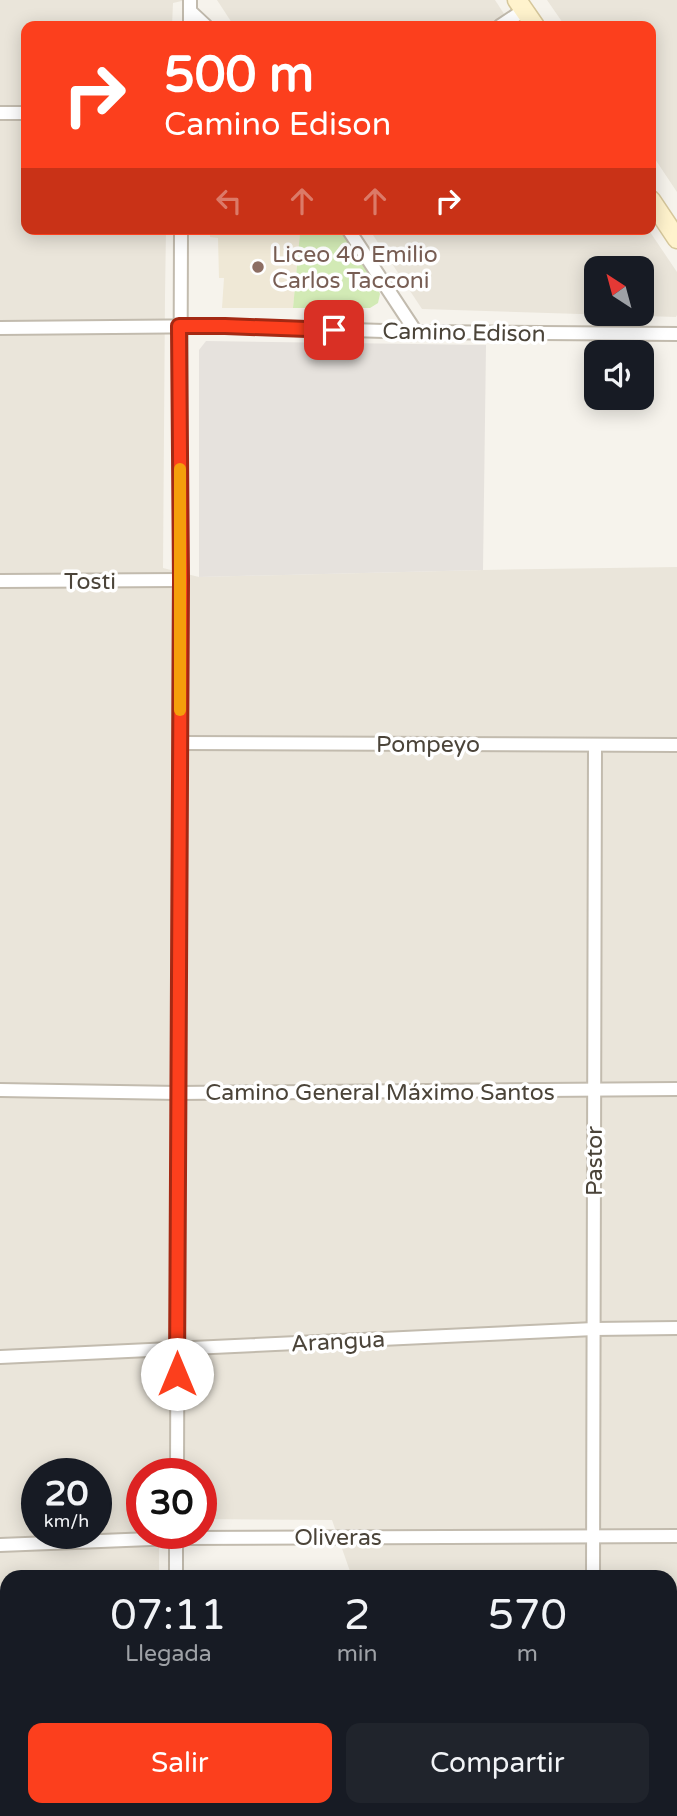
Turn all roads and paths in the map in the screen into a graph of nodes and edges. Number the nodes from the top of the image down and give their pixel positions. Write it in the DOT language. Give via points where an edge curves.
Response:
graph roads {
  1 [pos="521,5"];
  2 [pos="191,6"];
  3 [pos="202,21"];
  4 [pos="505,21"];
  5 [pos="532,21"];
  6 [pos="0,113"];
  7 [pos="21,113"];
  8 [pos="656,208"];
  9 [pos="181,235"];
  10 [pos="352,235"];
  11 [pos="677,239"];
  12 [pos="179,326"];
  13 [pos="0,328"];
  14 [pos="416,332"];
  15 [pos="677,334"];
  16 [pos="181,580"];
  17 [pos="0,581"];
  18 [pos="180,743"];
  19 [pos="596,745"];
  20 [pos="677,745"];
  21 [pos="677,1089"];
  22 [pos="0,1090"];
  23 [pos="594,1090"];
  24 [pos="178,1093"];
  25 [pos="677,1328"];
  26 [pos="594,1329"];
  27 [pos="177,1349"];
  28 [pos="0,1357"];
  29 [pos="177,1458"];
  30 [pos="677,1535"];
  31 [pos="217,1536"];
  32 [pos="593,1536"];
  33 [pos="126,1539"];
  34 [pos="0,1545"];
  35 [pos="176,1549"];
  36 [pos="176,1570"];
  37 [pos="593,1570"];
  1 -- 4 [label="street"];
  1 -- 5 [label="street"];
  2 -- 3 [label="street"];
  6 -- 7 [label="street"];
  8 -- 11 [label="street"];
  9 -- 12 [label="street"];
  10 -- 14 [label="street"];
  12 -- 13 [label="street, Camino Edison"];
  12 -- 14 [label="street, Camino Edison"];
  12 -- 16 [label="street"];
  14 -- 15 [label="street, Camino Edison"];
  16 -- 17 [label="street, Tosti"];
  16 -- 18 [label="street"];
  18 -- 19 [label="street, Pompeyo"];
  18 -- 24 [label="street"];
  19 -- 20 [label="street, Pompeyo"];
  19 -- 23 [label="street, Pastor"];
  21 -- 23 [label="street, Camino General Máximo Santos"];
  22 -- 24 [label="street, Camino General Máximo Santos"];
  23 -- 24 [label="street, Camino General Máximo Santos"];
  23 -- 26 [label="street, Pastor"];
  24 -- 27 [label="street"];
  25 -- 26 [label="street, Arangua"];
  26 -- 27 [label="street, Arangua"];
  26 -- 32 [label="street, Pastor"];
  27 -- 28 [label="street, Arangua"];
  27 -- 29 [label="street"];
  30 -- 32 [label="street, Oliveras"];
  31 -- 32 [label="street, Oliveras"];
  32 -- 37 [label="street, Pastor"];
  33 -- 34 [label="street, Oliveras"];
  35 -- 36 [label="street"];
}
